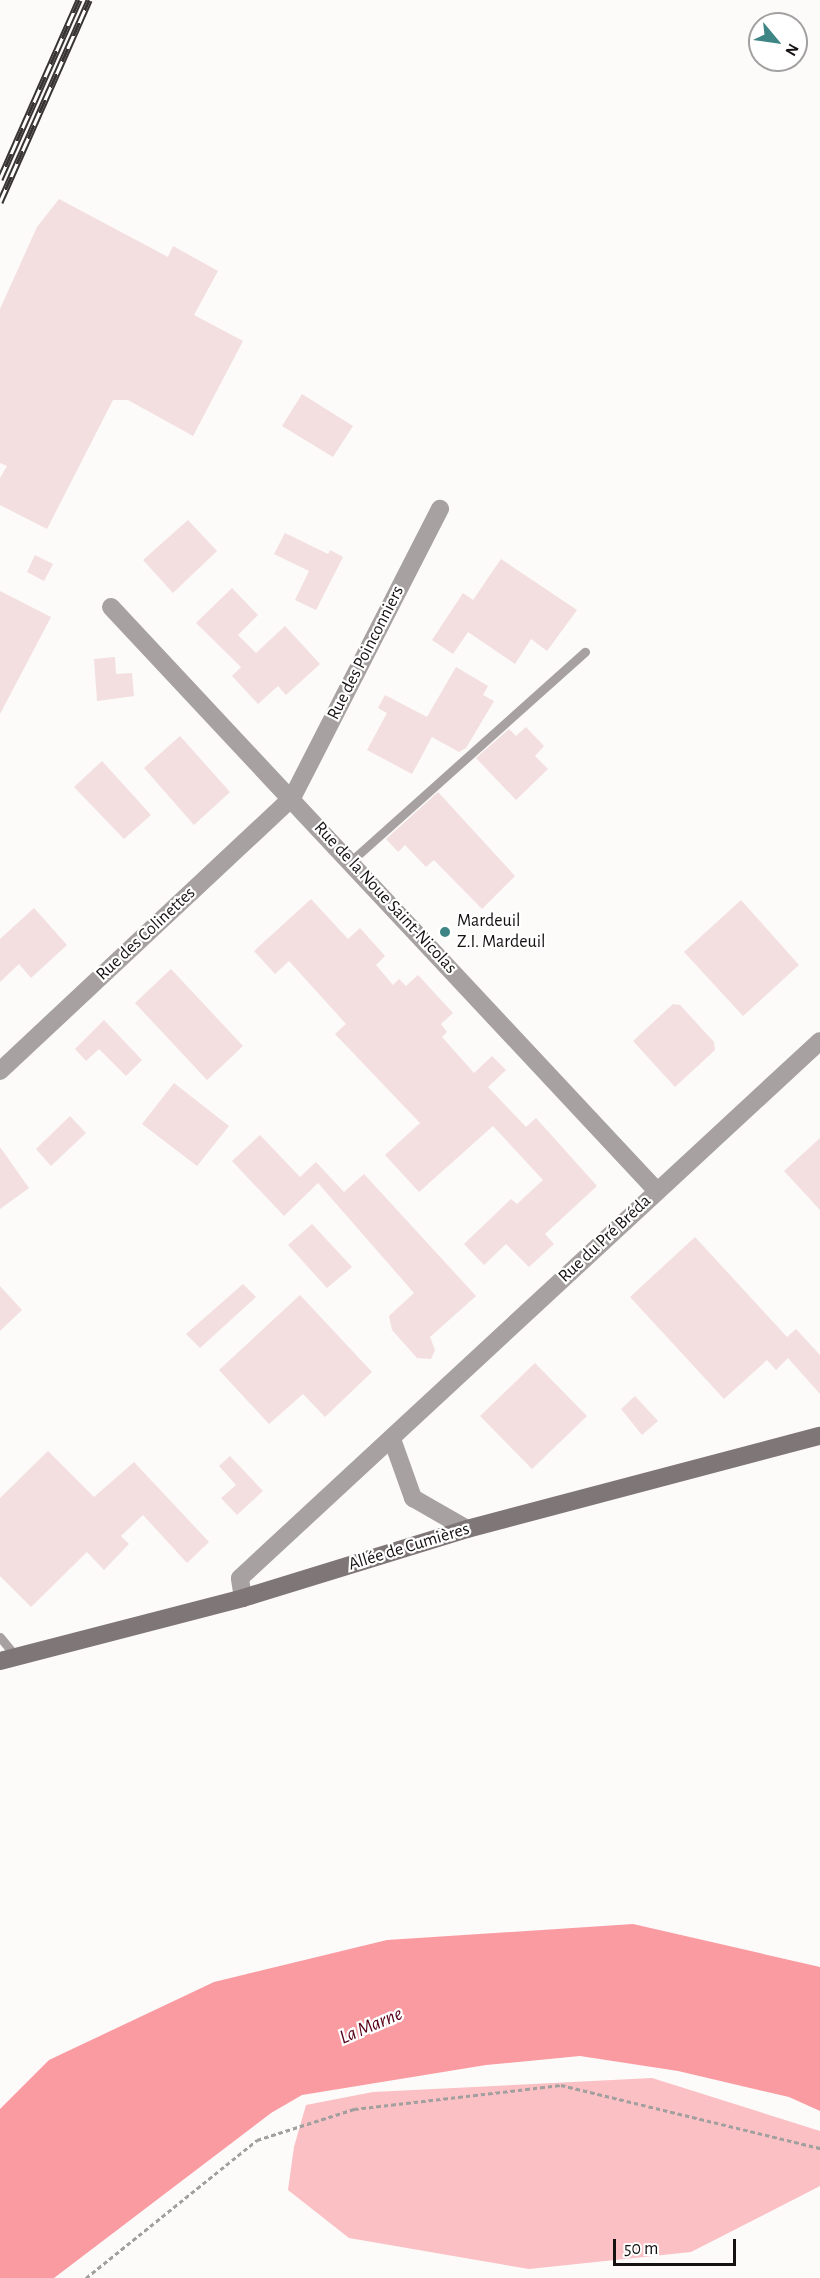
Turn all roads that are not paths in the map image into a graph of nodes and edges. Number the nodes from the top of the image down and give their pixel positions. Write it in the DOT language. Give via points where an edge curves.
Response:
graph roads {
  1 [pos="441,509"];
  2 [pos="111,607"];
  3 [pos="585,652"];
  4 [pos="292,798"];
  5 [pos="351,861"];
  6 [pos="820,1041"];
  7 [pos="0,1071"];
  8 [pos="657,1191"];
  9 [pos="820,1436"];
  10 [pos="392,1439"];
  11 [pos="467,1529"];
  12 [pos="243,1598"];
  13 [pos="0,1637"];
  14 [pos="8,1659"];
  1 -- 4 [label="street, Rue des Poinconniers"];
  2 -- 4 [label="street, Rue de la Noue Saint-Nicolas"];
  3 -- 5 [label="lane"];
  4 -- 5 [label="street, Rue de la Noue Saint-Nicolas"];
  4 -- 7 [label="street, Rue des Colinettes"];
  5 -- 8 [label="street, Rue de la Noue Saint-Nicolas"];
  6 -- 8 [label="street, Rue du Pré Bréda"];
  8 -- 10 [label="street, Rue du Pré Bréda"];
  9 -- 11 [label="main road, Allée de Cumières"];
  10 -- 11 [label="street" via="413,1498"];
  10 -- 12 [label="street, Rue du Pré Bréda" via="240,1578"];
  11 -- 12 [label="main road, Allée de Cumières"];
  12 -- 14 [label="main road, Allée de Cumières"];
  13 -- 14 [label="lane"];
}
